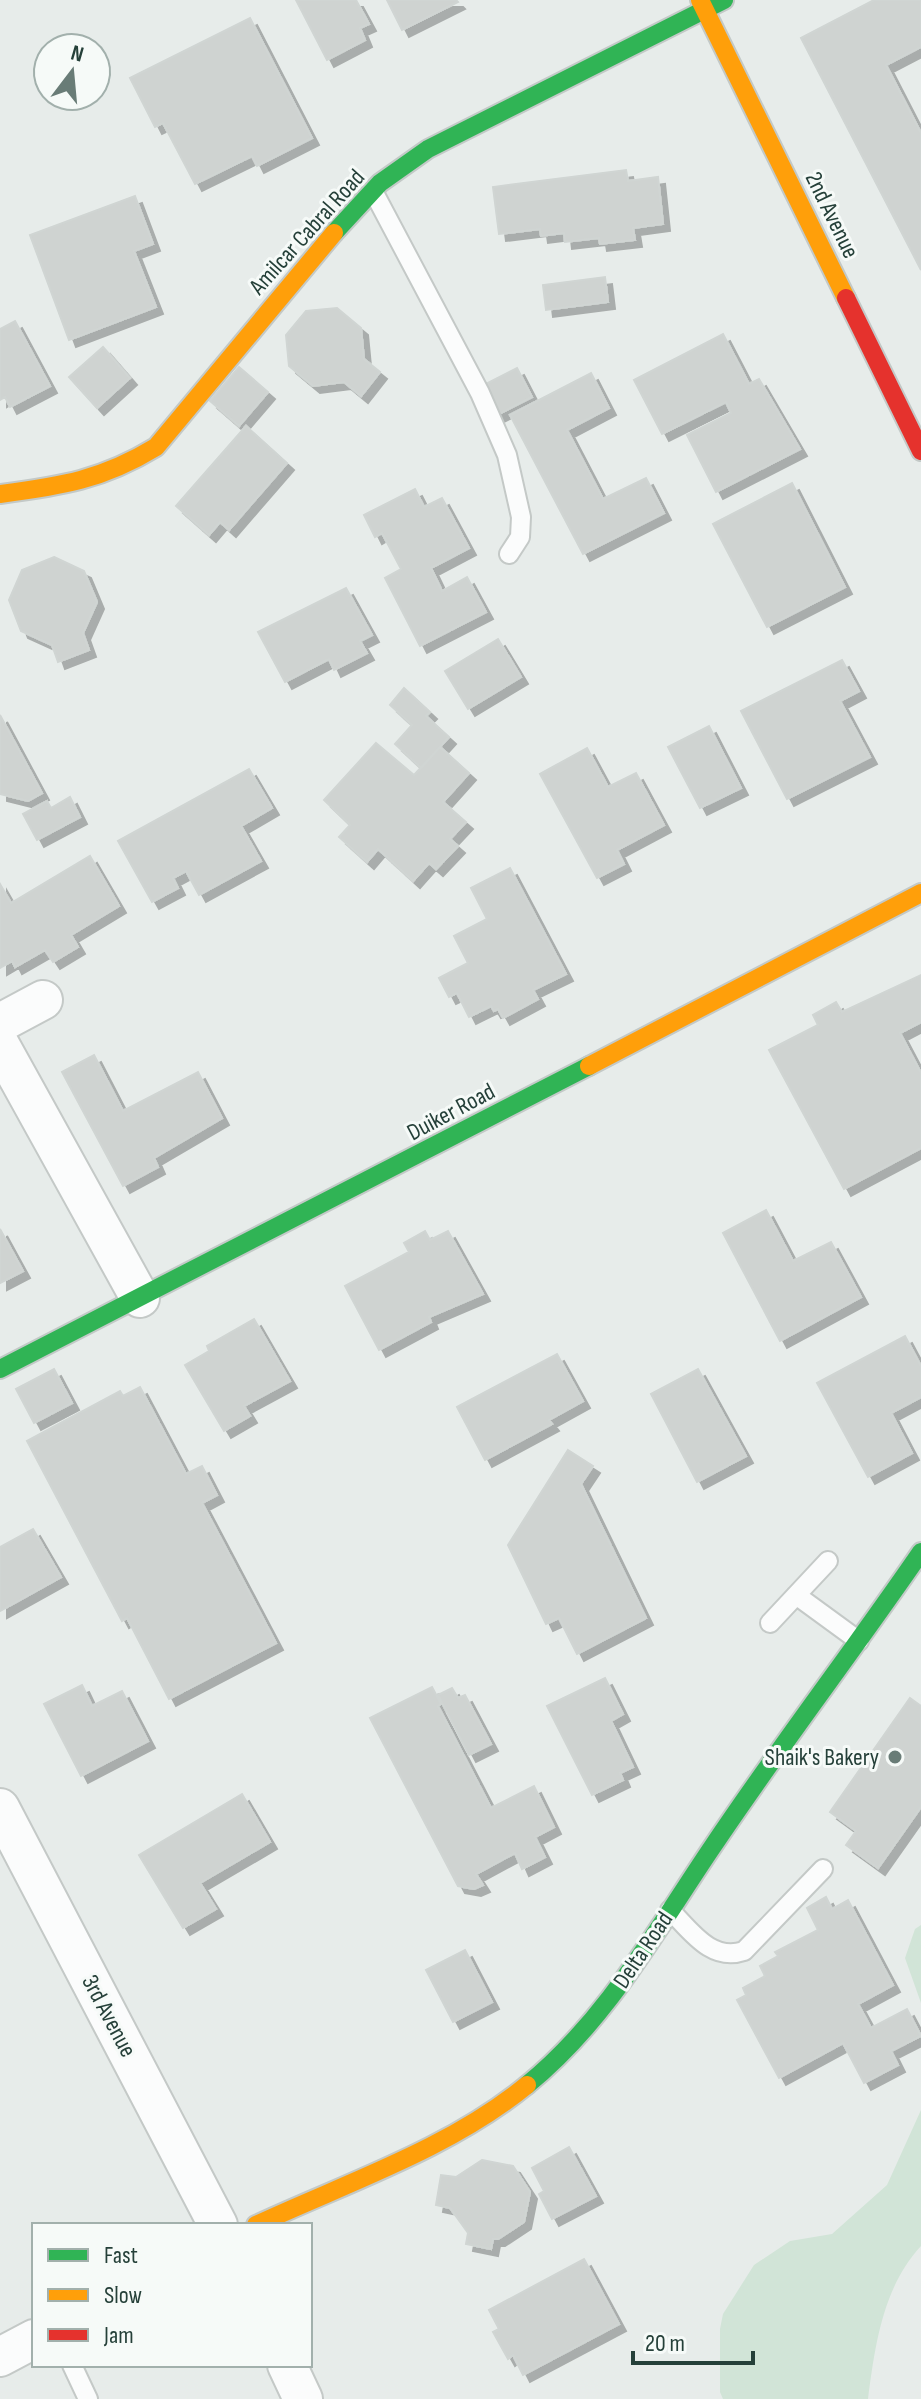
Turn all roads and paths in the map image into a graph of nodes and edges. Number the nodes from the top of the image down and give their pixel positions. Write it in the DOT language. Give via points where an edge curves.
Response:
graph roads {
  1 [pos="724,0"];
  2 [pos="703,5"];
  3 [pos="373,191"];
  4 [pos="921,451"];
  5 [pos="0,494"];
  6 [pos="509,554"];
  7 [pos="921,893"];
  8 [pos="43,1000"];
  9 [pos="0,1023"];
  10 [pos="0,1045"];
  11 [pos="140,1298"];
  12 [pos="0,1369"];
  13 [pos="921,1552"];
  14 [pos="828,1561"];
  15 [pos="796,1595"];
  16 [pos="770,1623"];
  17 [pos="859,1641"];
  18 [pos="0,1808"];
  19 [pos="823,1869"];
  20 [pos="670,1910"];
  21 [pos="217,2223"];
  22 [pos="260,2223"];
  23 [pos="32,2340"];
  24 [pos="0,2357"];
  25 [pos="73,2367"];
  26 [pos="288,2367"];
  27 [pos="88,2399"];
  28 [pos="303,2399"];
  1 -- 2 [label="street, Amilcar Cabral Road"];
  2 -- 3 [label="street, Amilcar Cabral Road" via="428,149"];
  2 -- 4 [label="street, 2nd Avenue"];
  3 -- 5 [label="street, Amilcar Cabral Road" via="156,447 120,469 73,485"];
  3 -- 6 [label="lane" via="507,455 521,517 520,537"];
  7 -- 11 [label="street, Duiker Road"];
  8 -- 9 [label="street"];
  10 -- 11 [label="street"];
  11 -- 12 [label="street, Duiker Road"];
  13 -- 17 [label="street, Delta Road"];
  14 -- 15 [label="lane"];
  15 -- 16 [label="lane"];
  15 -- 17 [label="lane"];
  17 -- 20 [label="street, Delta Road"];
  18 -- 21 [label="street, 3rd Avenue"];
  19 -- 20 [label="lane" via="744,1951 732,1955 710,1949"];
  20 -- 22 [label="street, Delta Road" via="605,2005 520,2091 446,2135"];
  23 -- 24 [label="street"];
  25 -- 27 [label="lane"];
  26 -- 28 [label="street"];
}
